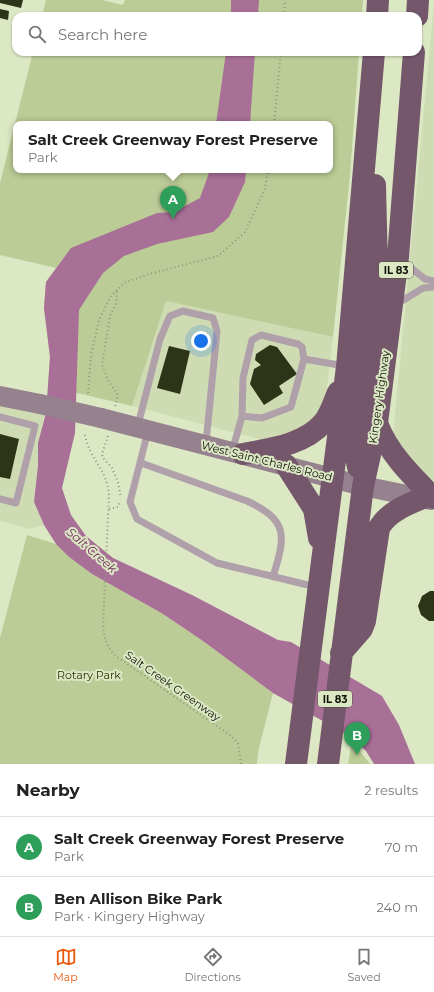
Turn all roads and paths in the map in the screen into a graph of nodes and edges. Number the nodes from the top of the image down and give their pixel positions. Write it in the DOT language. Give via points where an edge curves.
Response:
graph roads {
  1 [pos="285,0"];
  2 [pos="378,0"];
  3 [pos="418,0"];
  4 [pos="284,12"];
  5 [pos="377,12"];
  6 [pos="417,12"];
  7 [pos="280,56"];
  8 [pos="374,56"];
  9 [pos="414,56"];
  10 [pos="274,121"];
  11 [pos="369,130"];
  12 [pos="268,173"];
  13 [pos="398,258"];
  14 [pos="434,281"];
  15 [pos="434,287"];
  16 [pos="117,290"];
  17 [pos="392,308"];
  18 [pos="304,359"];
  19 [pos="346,372"];
  20 [pos="88,393"];
  21 [pos="0,396"];
  22 [pos="108,411"];
  23 [pos="242,416"];
  24 [pos="0,417"];
  25 [pos="377,423"];
  26 [pos="143,429"];
  27 [pos="85,436"];
  28 [pos="107,438"];
  29 [pos="206,445"];
  30 [pos="237,453"];
  31 [pos="141,463"];
  32 [pos="286,465"];
  33 [pos="334,478"];
  34 [pos="363,486"];
  35 [pos="0,499"];
  36 [pos="430,499"];
  37 [pos="108,510"];
  38 [pos="322,557"];
  39 [pos="273,577"];
  40 [pos="318,588"];
  41 [pos="340,659"];
  42 [pos="241,764"];
  43 [pos="296,764"];
  44 [pos="328,764"];
  1 -- 4 [label="path"];
  2 -- 5 [label="highway"];
  3 -- 6 [label="highway"];
  7 -- 10 [label="path"];
  8 -- 11 [label="highway, IL 83"];
  9 -- 13 [label="highway, Kingery Highway / IL 83"];
  11 -- 19 [label="highway, IL 83"];
  11 -- 34 [label="highway" via="375,175 376,268 356,457"];
  12 -- 16 [label="path" via="265,188 245,232 218,256 149,274 124,283"];
  13 -- 14 [label="lane" via="425,279"];
  13 -- 17 [label="highway, Kingery Highway / IL 83"];
  15 -- 17 [label="lane" via="423,288"];
  16 -- 20 [label="path" via="111,296 99,320"];
  16 -- 22 [label="path" via="102,365 118,395"];
  17 -- 25 [label="highway, Kingery Highway / IL 83"];
  18 -- 19 [label="lane"];
  18 -- 23 [label="lane" via="291,407 262,418"];
  18 -- 23 [label="lane" via="304,350 298,344 261,336 252,340 243,378"];
  19 -- 30 [label="highway" via="324,422 312,433 279,448"];
  19 -- 33 [label="highway, IL 83"];
  21 -- 22 [label="main road, West Saint Charles Road, bridge" via="40,404"];
  22 -- 26 [label="main road, West Saint Charles Road"];
  23 -- 30 [label="lane"];
  24 -- 35 [label="lane" via="35,426 16,503"];
  25 -- 34 [label="highway, Kingery Highway / IL 83"];
  25 -- 36 [label="highway" via="383,438"];
  26 -- 29 [label="main road, West Saint Charles Road"];
  26 -- 29 [label="lane" via="160,339 170,316 184,312 213,318 217,331"];
  26 -- 31 [label="lane"];
  27 -- 37 [label="path" via="90,452 108,484"];
  28 -- 37 [label="path" via="102,454 118,482 121,499 118,507"];
  29 -- 30 [label="main road, West Saint Charles Road"];
  30 -- 32 [label="main road, West Saint Charles Road"];
  31 -- 39 [label="lane" via="262,508 282,533 282,546"];
  31 -- 39 [label="lane" via="130,502 137,519 217,563"];
  32 -- 33 [label="main road, West Saint Charles Road"];
  32 -- 38 [label="highway" via="314,509"];
  33 -- 34 [label="main road, West Saint Charles Road"];
  33 -- 38 [label="highway, IL 83"];
  34 -- 36 [label="main road, West Saint Charles Road"];
  34 -- 41 [label="highway, Kingery Highway / IL 83"];
  36 -- 41 [label="highway" via="404,506 388,516 379,528 365,620 362,629"];
  37 -- 42 [label="path, Salt Creek Greenway" via="103,636 111,651 230,735 238,743"];
  38 -- 40 [label="highway, IL 83"];
  39 -- 40 [label="lane"];
  40 -- 43 [label="highway, IL 83"];
  41 -- 44 [label="highway, Kingery Highway / IL 83"];
}
